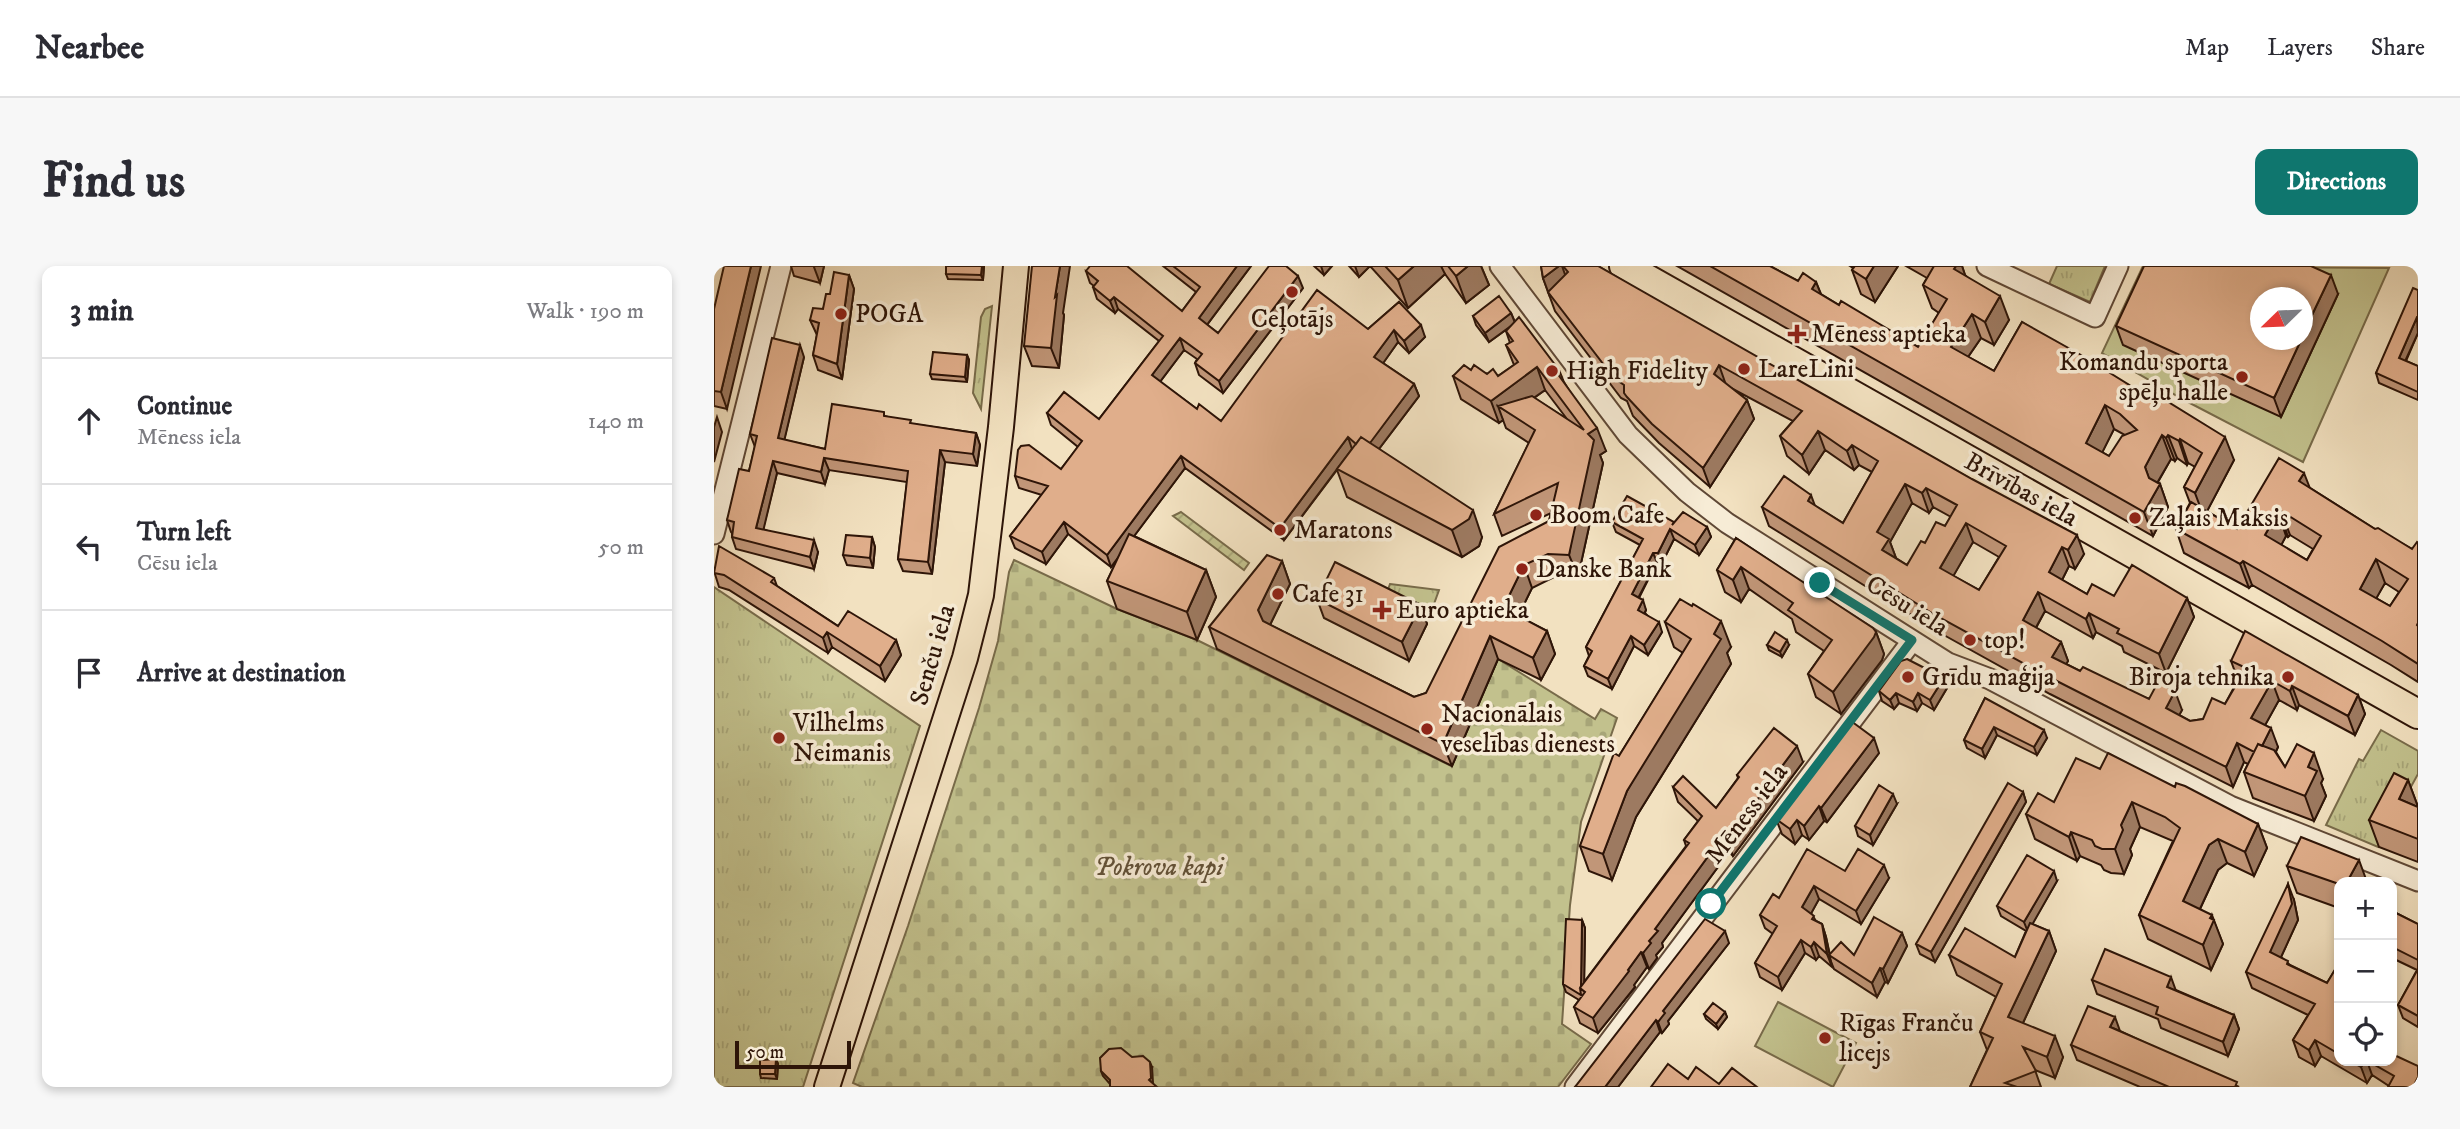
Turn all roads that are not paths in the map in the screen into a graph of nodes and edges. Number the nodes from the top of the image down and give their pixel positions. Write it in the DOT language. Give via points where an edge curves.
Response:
graph roads {
  1 [pos="781,266"];
  2 [pos="1016,266"];
  3 [pos="1500,266"];
  4 [pos="1624,266"];
  5 [pos="2118,266"];
  6 [pos="1999,269"];
  7 [pos="714,534"];
  8 [pos="1912,640"];
  9 [pos="2418,714"];
  10 [pos="2418,881"];
  11 [pos="827,1087"];
  12 [pos="1575,1087"];
  1 -- 7 [label="street"];
  2 -- 11 [label="main road, Senču iela" via="977,611"];
  3 -- 8 [label="street, Cēsu iela" via="1628,435 1658,466 1727,523"];
  4 -- 9 [label="highway, Brīvības iela"];
  5 -- 6 [label="street" via="2095,317"];
  8 -- 10 [label="street, Cēsu iela" via="1948,663 1990,679 2230,806"];
  8 -- 12 [label="street, Mēness iela"];
}
